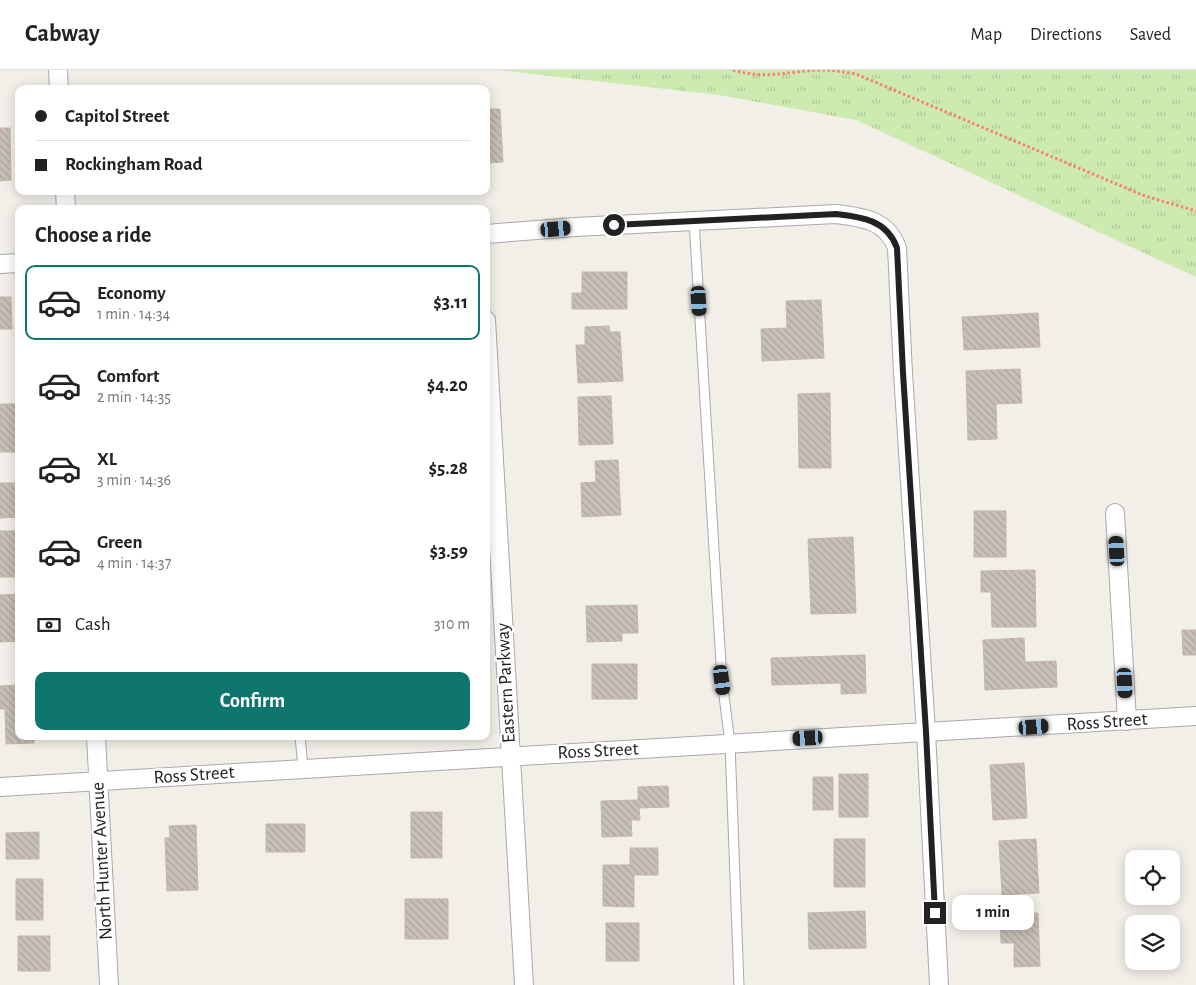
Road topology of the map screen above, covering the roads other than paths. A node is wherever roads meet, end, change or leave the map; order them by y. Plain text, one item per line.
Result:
1 (58, 70) edge
2 (59, 85) edge
3 (694, 221) junction
4 (490, 234) edge
5 (15, 262) edge
6 (0, 264) edge
7 (490, 393) edge
8 (1115, 513) dead end
9 (1196, 716) edge
10 (1127, 721) junction
11 (926, 732) junction
12 (96, 740) edge
13 (300, 740) edge
14 (730, 743) junction
15 (510, 756) junction
16 (303, 768) junction
17 (98, 781) junction
18 (0, 787) edge
19 (109, 985) edge
20 (524, 985) edge
21 (739, 985) edge
22 (939, 985) edge

1 - 2 street
3 - 4 street
3 - 11 street
3 - 14 lane
5 - 6 street
7 - 15 street, Eastern Parkway
8 - 10 street
9 - 10 street, Ross Street
10 - 11 street, Ross Street
11 - 14 street, Ross Street
11 - 22 street
12 - 17 street, North Hunter Avenue
13 - 16 lane
14 - 15 street, Ross Street
14 - 21 lane
15 - 16 street, Ross Street
15 - 20 street, Eastern Parkway
16 - 17 street, Ross Street
17 - 18 street, Ross Street
17 - 19 street, North Hunter Avenue

